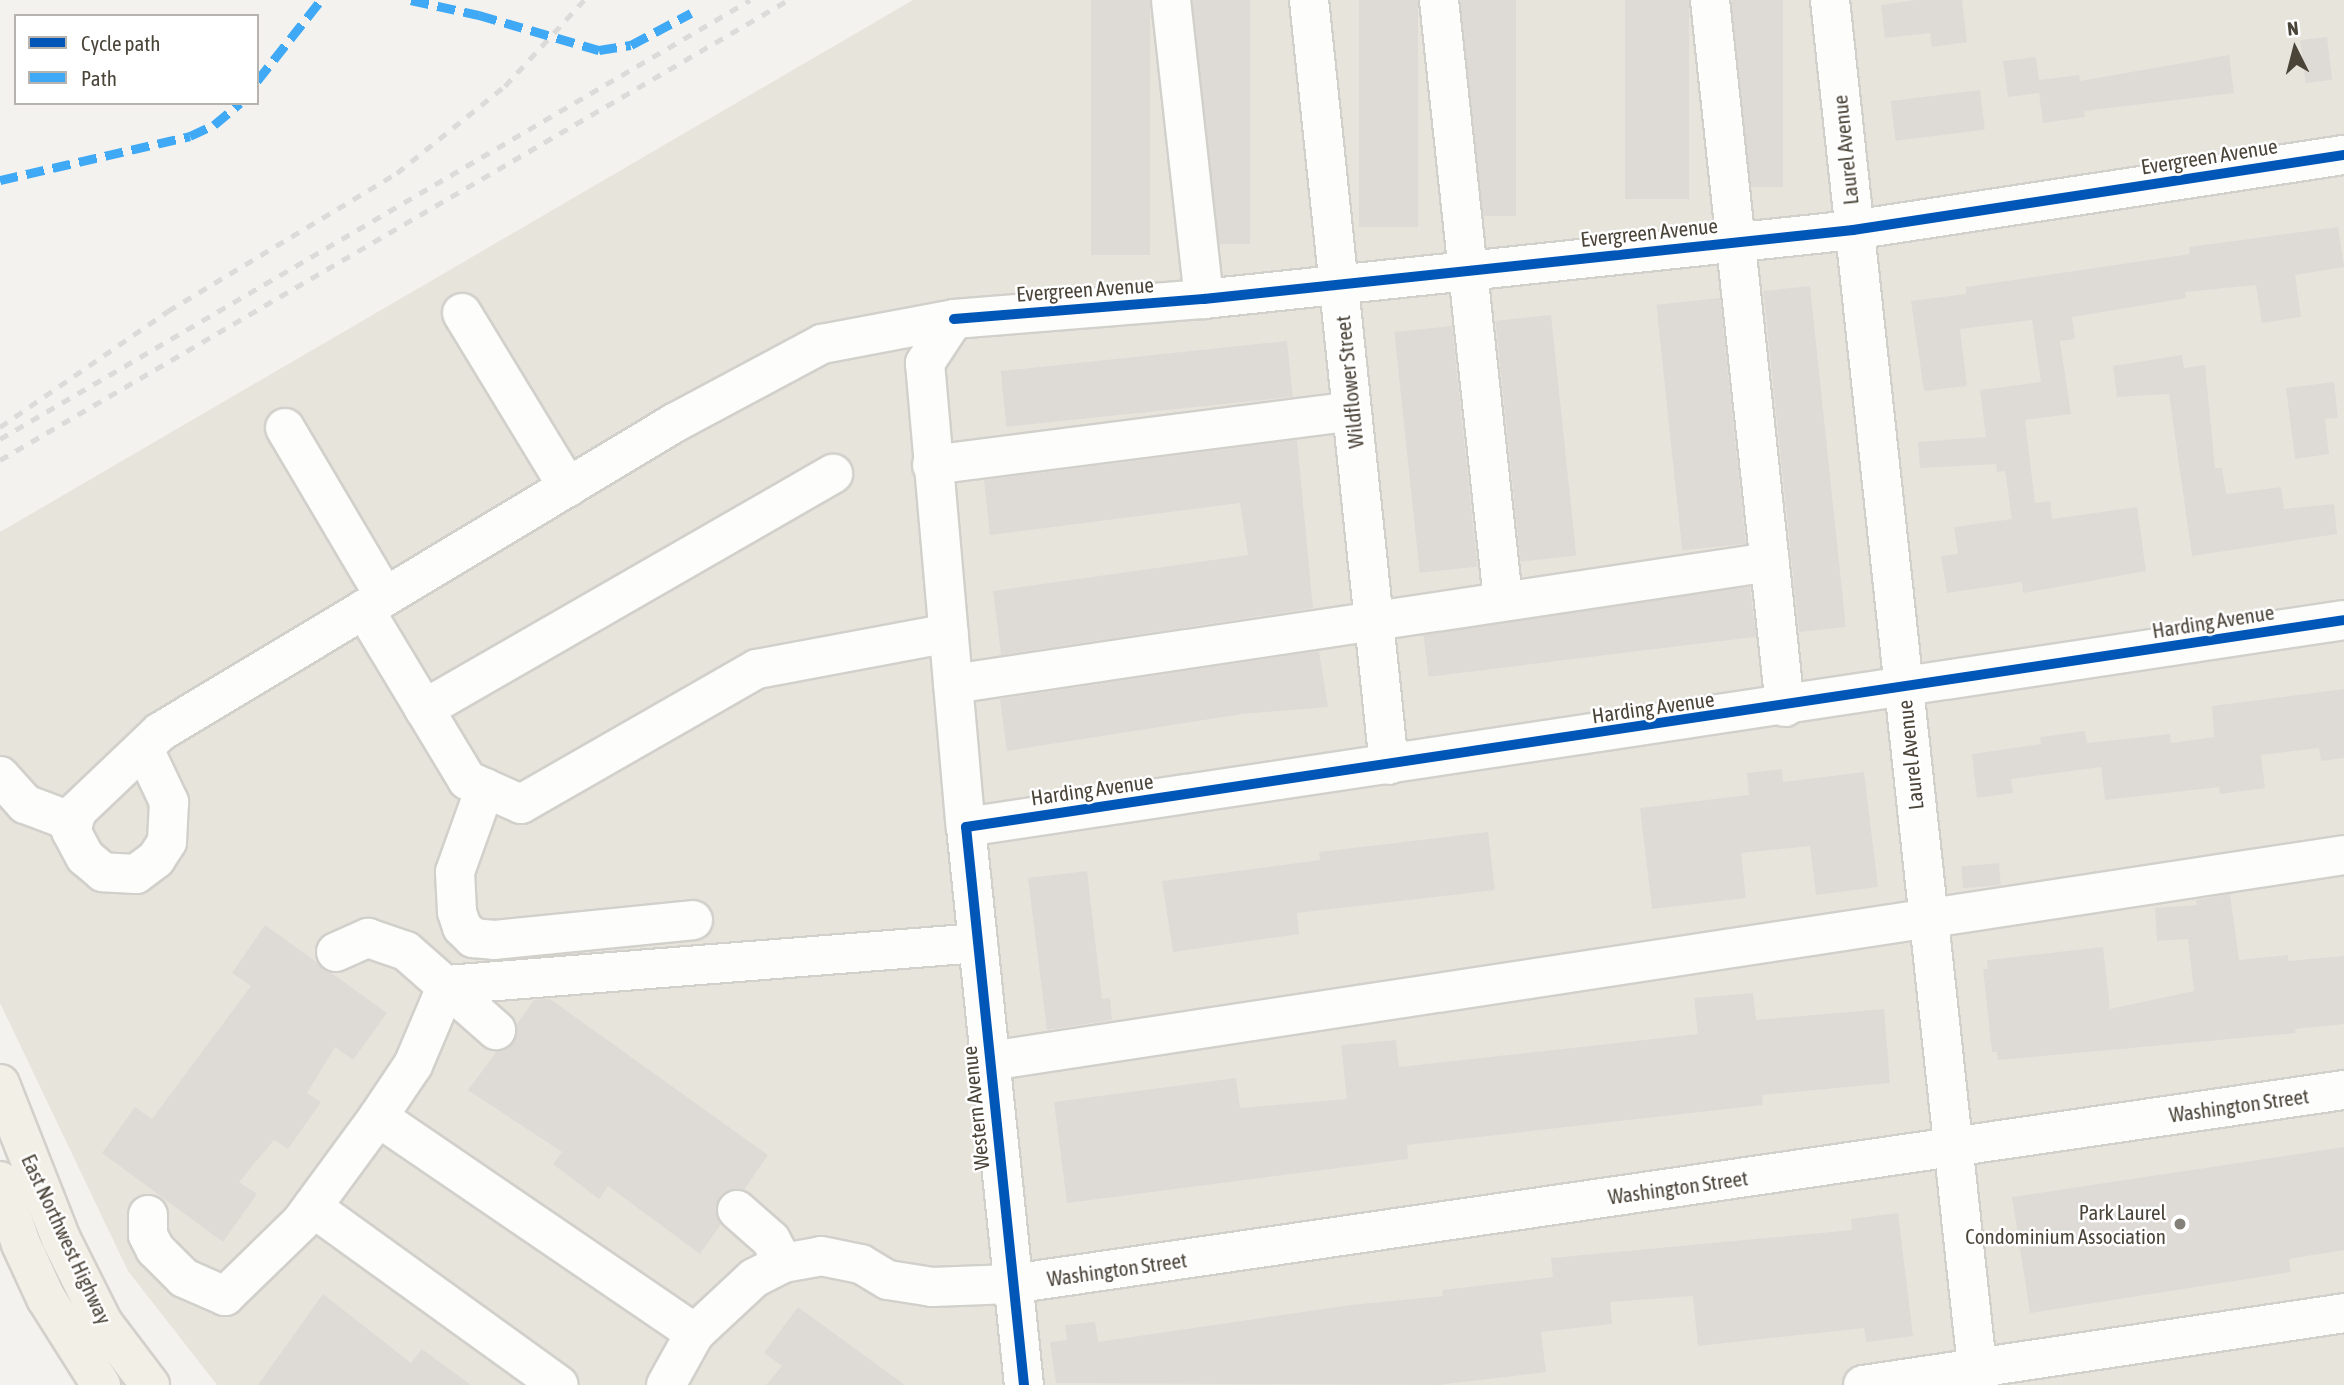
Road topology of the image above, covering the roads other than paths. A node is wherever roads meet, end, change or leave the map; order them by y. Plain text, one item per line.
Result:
1 (1171, 0) edge
2 (1308, 0) edge
3 (1439, 0) edge
4 (1710, 0) edge
5 (1830, 0) edge
6 (2344, 155) edge
7 (1853, 230) junction
8 (1736, 242) junction
9 (1468, 271) junction
10 (1338, 285) junction
11 (1204, 299) junction
12 (462, 313) dead end
13 (954, 319) junction
14 (1352, 411) junction
15 (285, 428) dead end
16 (932, 465) junction
17 (833, 474) dead end
18 (568, 486) junction
19 (1770, 562) junction
20 (1503, 600) junction
21 (374, 603) junction
22 (1373, 619) junction
23 (2344, 620) edge
24 (948, 633) junction
25 (953, 684) junction
26 (1903, 688) junction
27 (1785, 707) junction
28 (424, 709) junction
29 (144, 749) junction
30 (1389, 765) junction
31 (0, 776) edge
32 (485, 788) junction
33 (74, 822) junction
34 (966, 827) junction
35 (2344, 855) edge
36 (1926, 916) junction
37 (693, 920) dead end
38 (978, 943) junction
39 (337, 953) dead end
40 (447, 985) junction
41 (496, 1030) dead end
42 (990, 1061) junction
43 (0, 1084) edge
44 (2344, 1090) edge
45 (378, 1116) junction
46 (1950, 1147) junction
47 (0, 1181) edge
48 (312, 1207) junction
49 (737, 1210) dead end
50 (148, 1215) dead end
51 (783, 1262) junction
52 (1012, 1284) junction
53 (2344, 1313) edge
54 (695, 1333) junction
55 (1978, 1376) edge
56 (101, 1385) edge
57 (150, 1385) edge
58 (559, 1385) edge
59 (666, 1385) edge
60 (1024, 1385) edge
61 (1863, 1385) edge

1 - 11 street
2 - 10 street, Wildflower Street
3 - 9 street
4 - 8 street
5 - 7 street, Laurel Avenue
6 - 7 street, Evergreen Avenue
7 - 8 street, Evergreen Avenue
7 - 26 street, Laurel Avenue
8 - 9 street, Evergreen Avenue
8 - 19 street
9 - 10 street, Evergreen Avenue
9 - 20 street
10 - 11 street, Evergreen Avenue
10 - 14 street, Wildflower Street
11 - 13 street, Evergreen Avenue
12 - 18 street
13 - 16 street, Western Avenue
13 - 18 street, Evergreen Avenue
14 - 16 street
14 - 22 street, Wildflower Street
15 - 21 street
16 - 24 street, Western Avenue
17 - 28 street
18 - 21 street, Evergreen Avenue
19 - 20 street
19 - 27 street
20 - 22 street
21 - 28 street
21 - 29 street, Evergreen Avenue
22 - 25 street
22 - 30 street, Wildflower Street
23 - 26 street, Harding Avenue
24 - 25 street, Western Avenue
24 - 32 street
25 - 34 street, Western Avenue
26 - 27 street, Harding Avenue
26 - 36 street, Laurel Avenue
27 - 30 street, Harding Avenue
28 - 32 street
29 - 33 street, Evergreen Avenue
29 - 33 street
30 - 34 street, Harding Avenue
31 - 33 street
32 - 37 street
34 - 38 street, Western Avenue
35 - 36 street
36 - 42 street
36 - 46 street, Laurel Avenue
38 - 40 street
38 - 42 street, Western Avenue
39 - 40 street
40 - 41 street
40 - 45 street
42 - 52 street, Western Avenue
43 - 57 main road, East Northwest Highway
44 - 46 street, Washington Street
45 - 48 street
45 - 54 street
46 - 52 street, Washington Street
46 - 55 street, Laurel Avenue
47 - 56 main road, East Northwest Highway
48 - 50 street
48 - 58 street
49 - 51 street
51 - 52 street, Washington Street
51 - 54 street
52 - 60 street, Western Avenue
53 - 55 street
54 - 59 street
55 - 61 street

